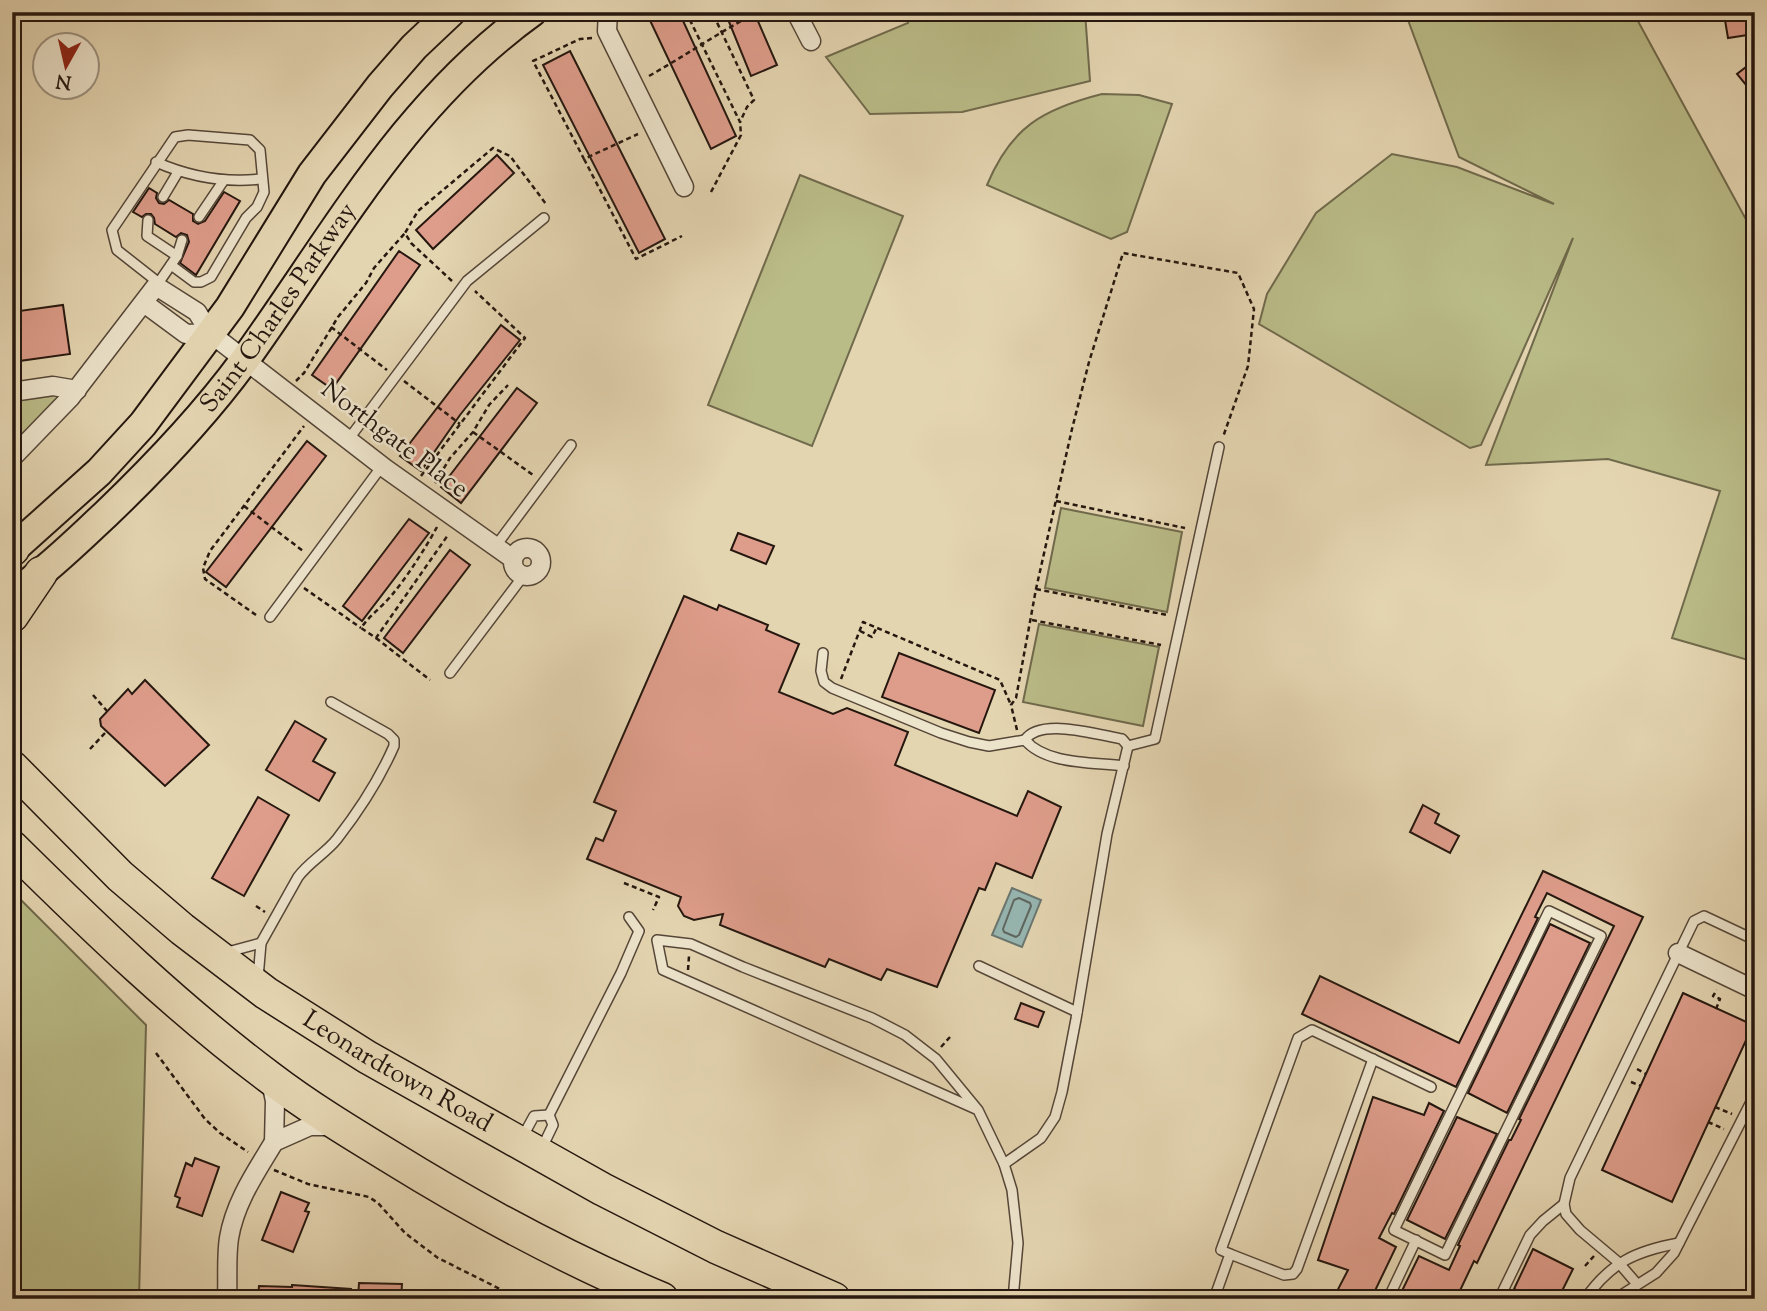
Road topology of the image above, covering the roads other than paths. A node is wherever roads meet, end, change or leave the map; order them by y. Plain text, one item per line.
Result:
1 (451, 12) edge
2 (532, 12) edge
3 (608, 12) edge
4 (796, 12) edge
5 (811, 41) dead end
6 (156, 162) junction
7 (178, 172) junction
8 (261, 179) junction
9 (224, 180) junction
10 (684, 187) dead end
11 (163, 197) dead end
12 (199, 217) dead end
13 (544, 218) dead end
14 (148, 220) dead end
15 (182, 240) dead end
16 (177, 256) junction
17 (171, 265) junction
18 (158, 284) junction
19 (144, 303) junction
20 (210, 333) junction
21 (245, 360) junction
22 (77, 390) junction
23 (12, 392) edge
24 (348, 440) junction
25 (571, 445) dead end
26 (1219, 447) road end
27 (12, 458) edge
28 (382, 466) junction
29 (495, 547) junction
30 (12, 550) edge
31 (513, 559) junction
32 (41, 573) junction
33 (524, 575) junction
34 (12, 595) edge
35 (12, 616) edge
36 (270, 617) dead end
37 (823, 653) dead end
38 (450, 673) dead end
39 (331, 702) dead end
40 (1025, 740) junction
41 (12, 745) edge
42 (1128, 746) junction
43 (1124, 766) junction
44 (19, 776) edge
45 (12, 847) edge
46 (629, 918) dead end
47 (1755, 940) edge
48 (261, 943) junction
49 (1678, 953) junction
50 (216, 956) junction
51 (979, 966) dead end
52 (257, 986) junction
53 (1755, 990) edge
54 (1077, 1012) junction
55 (1373, 1059) junction
56 (270, 1077) junction
57 (1431, 1087) dead end
58 (1755, 1094) edge
59 (978, 1110) junction
60 (549, 1115) junction
61 (341, 1126) junction
62 (274, 1142) junction
63 (530, 1147) junction
64 (1004, 1164) junction
65 (1564, 1205) junction
66 (1416, 1240) junction
67 (1679, 1243) junction
68 (1230, 1254) junction
69 (1618, 1262) junction
70 (1637, 1284) junction
71 (833, 1296) edge
72 (228, 1299) edge
73 (662, 1299) edge
74 (1013, 1299) edge
75 (1214, 1299) edge
76 (1388, 1299) edge
77 (1499, 1299) edge
78 (1585, 1299) edge
79 (1615, 1299) edge

1 - 20 main road, Saint Charles Parkway
2 - 21 main road, Saint Charles Parkway
3 - 10 street
4 - 5 street
6 - 7 lane
6 - 8 lane
6 - 18 lane
7 - 9 lane
7 - 11 lane
8 - 9 lane
8 - 17 lane
9 - 12 lane
13 - 24 lane
14 - 16 lane
15 - 16 lane
16 - 17 lane
17 - 18 lane
18 - 19 street
18 - 20 street, Northgate Place
19 - 20 street
19 - 22 street
20 - 21 street, Northgate Place
20 - 30 main road, Saint Charles Parkway
21 - 24 street, Northgate Place
21 - 32 main road, Saint Charles Parkway
22 - 23 street
22 - 27 street
24 - 28 street, Northgate Place
25 - 29 lane
26 - 42 lane
28 - 29 street, Northgate Place
28 - 36 lane
29 - 31 street, Northgate Place
31 - 33 street
31 - 33 street
32 - 34 main road, Saint Charles Parkway
32 - 35 highway
33 - 38 lane
37 - 40 lane
39 - 48 lane
40 - 42 lane
40 - 43 lane
41 - 44 highway
42 - 43 lane
43 - 54 lane
44 - 50 highway, Leonardtown Road
45 - 56 highway
46 - 60 lane
47 - 49 lane
48 - 50 lane
48 - 52 lane
49 - 53 street
49 - 65 lane
50 - 52 highway, Leonardtown Road
51 - 54 lane
52 - 63 highway, Leonardtown Road
54 - 64 lane
55 - 57 lane
55 - 68 lane
55 - 68 lane
56 - 61 highway
56 - 62 street
58 - 67 lane
59 - 59 lane
59 - 64 lane
60 - 63 lane
60 - 63 lane
61 - 62 street
61 - 73 highway
62 - 72 street
63 - 71 highway, Leonardtown Road
64 - 74 lane
65 - 69 lane
65 - 77 lane
66 - 66 lane
66 - 76 lane
67 - 69 lane
67 - 70 lane
68 - 75 lane
69 - 70 lane
69 - 78 lane
70 - 79 lane

